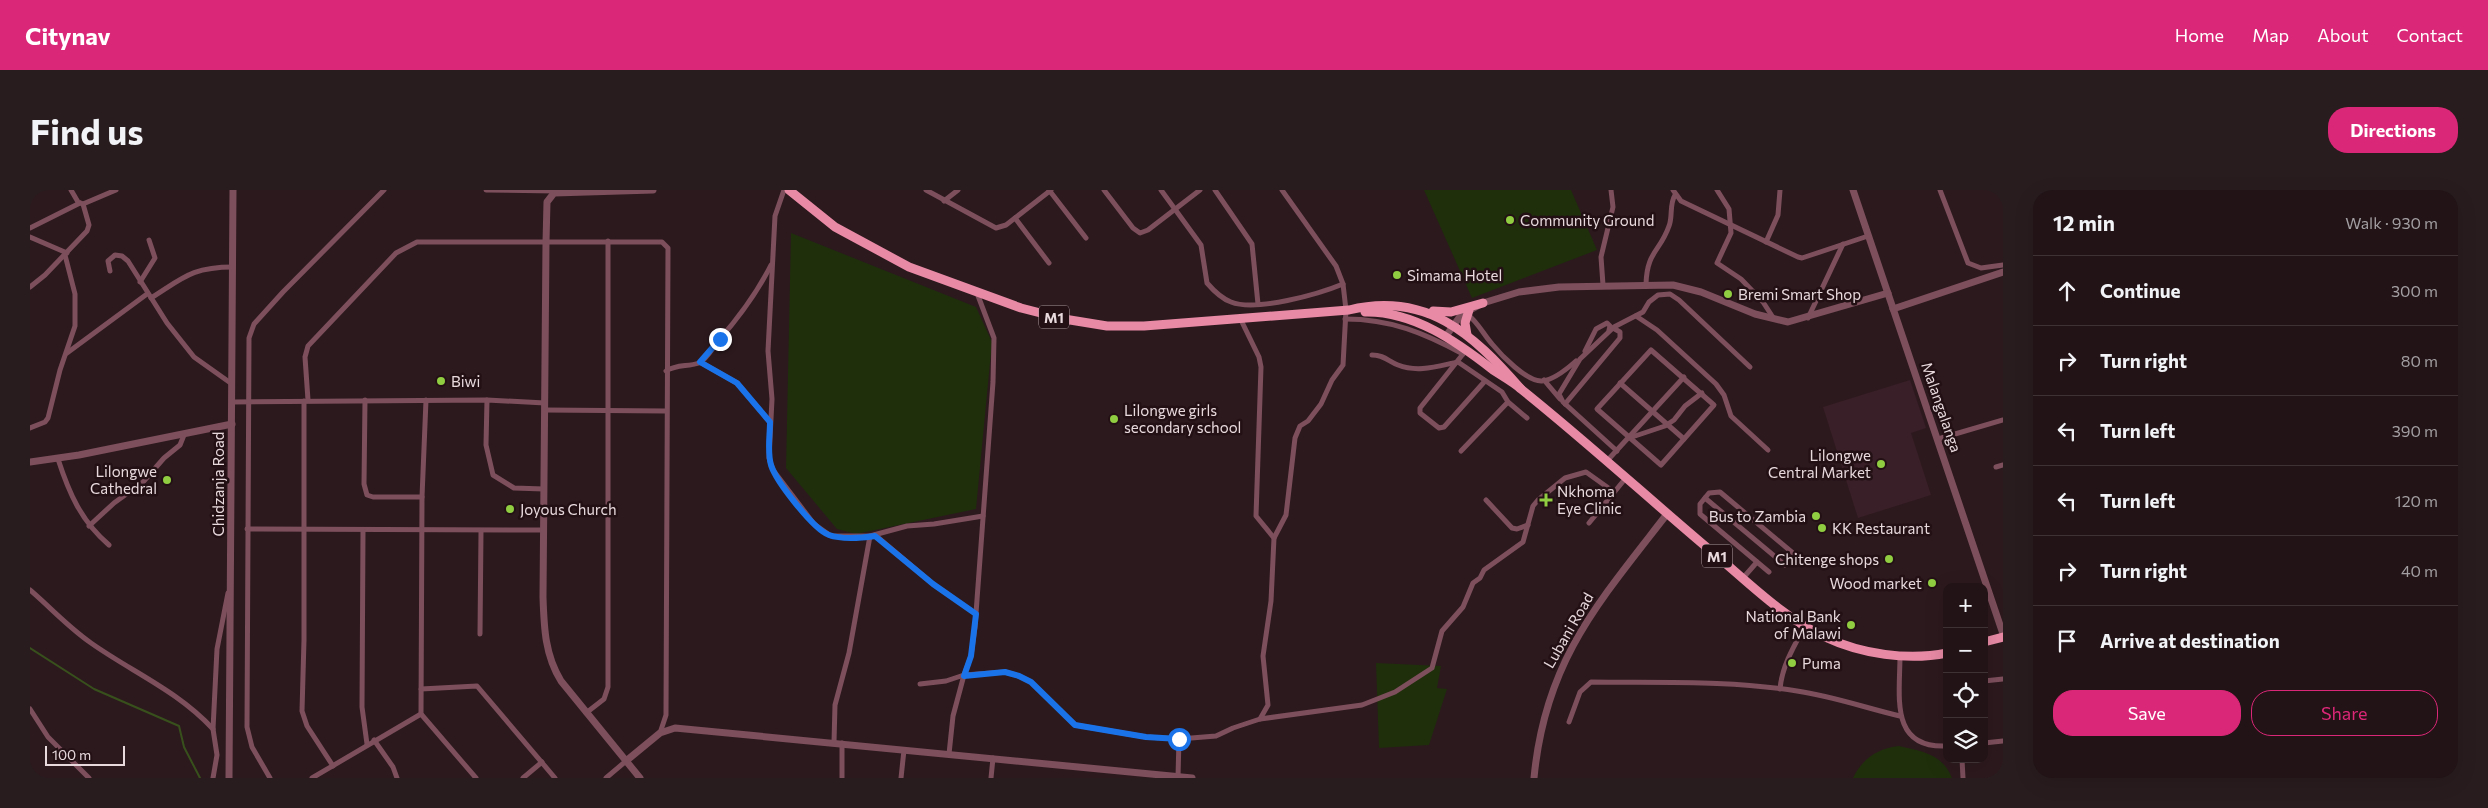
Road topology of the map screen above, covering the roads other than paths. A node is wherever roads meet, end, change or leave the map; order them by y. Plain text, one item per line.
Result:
1 (70, 190) edge
2 (116, 190) edge
3 (234, 190) edge
4 (384, 190) edge
5 (486, 190) edge
6 (653, 190) edge
7 (926, 190) edge
8 (958, 190) edge
9 (1050, 190) edge
10 (1104, 190) edge
11 (1161, 190) edge
12 (1200, 190) edge
13 (1214, 190) edge
14 (1282, 190) edge
15 (1611, 190) edge
16 (1717, 190) edge
17 (1780, 190) edge
18 (1853, 190) edge
19 (1940, 190) edge
20 (789, 191) edge
21 (559, 192) junction
22 (1674, 193) edge
23 (944, 201) junction
24 (82, 204) junction
25 (1176, 209) junction
26 (1015, 218) junction
27 (1730, 224) junction
28 (30, 228) edge
29 (1868, 236) junction
30 (30, 237) edge
31 (1086, 238) dead end
32 (149, 240) dead end
33 (608, 241) junction
34 (546, 242) junction
35 (1766, 242) junction
36 (1843, 244) junction
37 (66, 254) junction
38 (773, 262) junction
39 (1049, 263) dead end
40 (2003, 265) edge
41 (233, 267) junction
42 (110, 270) dead end
43 (2003, 272) edge
44 (140, 282) junction
45 (1343, 284) junction
46 (1646, 284) junction
47 (1603, 285) junction
48 (30, 286) edge
49 (977, 292) junction
50 (1888, 293) junction
51 (149, 296) junction
52 (1483, 303) junction
53 (1258, 304) junction
54 (1404, 306) junction
55 (1893, 309) junction
56 (1468, 312) junction
57 (1347, 313) junction
58 (1636, 316) junction
59 (1240, 318) junction
60 (1808, 318) junction
61 (1775, 319) junction
62 (1453, 324) junction
63 (1611, 329) junction
64 (1467, 335) junction
65 (1446, 336) junction
66 (1465, 352) junction
67 (66, 354) junction
68 (1372, 354) dead end
69 (1584, 354) junction
70 (700, 362) junction
71 (1458, 362) junction
72 (1750, 368) dead end
73 (666, 371) junction
74 (1684, 377) junction
75 (1544, 380) junction
76 (1485, 381) junction
77 (1620, 383) junction
78 (232, 384) junction
79 (1520, 388) junction
80 (1702, 394) junction
81 (306, 400) junction
82 (365, 400) junction
83 (426, 400) junction
84 (487, 400) junction
85 (232, 402) junction
86 (247, 402) junction
87 (1508, 402) junction
88 (1564, 403) junction
89 (545, 406) junction
90 (607, 410) junction
91 (666, 411) junction
92 (1653, 412) junction
93 (1527, 418) dead end
94 (2003, 420) edge
95 (770, 422) junction
96 (232, 424) junction
97 (1668, 425) junction
98 (30, 428) edge
99 (184, 436) junction
100 (1629, 438) junction
101 (1684, 439) junction
102 (1938, 439) junction
103 (1768, 450) dead end
104 (1617, 451) junction
105 (1461, 452) dead end
106 (58, 459) junction
107 (30, 462) edge
108 (1606, 463) junction
109 (2003, 465) edge
110 (1996, 467) dead end
111 (1625, 479) junction
112 (544, 489) junction
113 (1614, 492) junction
114 (422, 497) junction
115 (1705, 498) junction
116 (1486, 500) dead end
117 (1667, 514) junction
118 (982, 516) junction
119 (1588, 523) dead end
120 (1528, 525) junction
121 (89, 526) junction
122 (247, 529) junction
123 (304, 530) junction
124 (544, 530) junction
125 (363, 531) junction
126 (422, 531) junction
127 (481, 531) junction
128 (873, 536) junction
129 (1274, 538) junction
130 (110, 544) dead end
131 (1794, 554) dead end
132 (1757, 562) junction
133 (1785, 565) dead end
134 (1769, 572) dead end
135 (232, 578) junction
136 (1743, 578) junction
137 (30, 590) edge
138 (976, 614) junction
139 (1805, 626) junction
140 (480, 634) dead end
141 (2003, 636) edge
142 (1988, 641) edge
143 (1943, 654) edge
144 (1900, 656) junction
145 (964, 676) junction
146 (2003, 679) edge
147 (1988, 681) edge
148 (920, 684) dead end
149 (421, 689) junction
150 (1780, 689) junction
151 (30, 709) edge
152 (586, 713) junction
153 (421, 714) junction
154 (1900, 716) junction
155 (1260, 719) junction
156 (1570, 722) dead end
157 (213, 729) junction
158 (660, 733) junction
159 (1179, 739) junction
160 (374, 740) junction
161 (2003, 741) edge
162 (834, 742) junction
163 (842, 743) junction
164 (1988, 743) edge
165 (367, 744) junction
166 (1943, 746) edge
167 (904, 750) junction
168 (949, 754) junction
169 (993, 758) junction
170 (626, 761) junction
171 (542, 762) junction
172 (1962, 763) edge
173 (333, 766) junction
174 (1178, 777) edge
175 (89, 778) edge
176 (213, 778) edge
177 (229, 778) edge
178 (270, 778) edge
179 (312, 778) edge
180 (397, 778) edge
181 (476, 778) edge
182 (523, 778) edge
183 (555, 778) edge
184 (606, 778) edge
185 (640, 778) edge
186 (842, 778) edge
187 (901, 778) edge
188 (991, 778) edge
189 (1192, 778) edge
190 (1534, 778) edge
191 (1963, 778) edge

1 - 24 street
2 - 24 street
3 - 41 street, Chidzanja Road
4 - 86 street
5 - 21 street
6 - 21 street
7 - 23 street
8 - 23 street
9 - 26 street
9 - 31 street
10 - 25 street
11 - 25 street
12 - 25 street
13 - 53 street
14 - 45 street
15 - 47 street
16 - 27 street
17 - 35 street
18 - 29 street, Malangalanga
19 - 40 street
20 - 38 street
20 - 49 highway, M1
21 - 34 street
22 - 27 street
22 - 46 street
23 - 26 street
24 - 28 street
24 - 37 street
25 - 53 street
26 - 39 street
27 - 35 street
27 - 61 street
29 - 36 street
29 - 50 street, Malangalanga
30 - 37 street
32 - 44 street
33 - 34 street
33 - 73 street
33 - 90 street
34 - 81 street
34 - 89 street
35 - 36 street
36 - 60 street
37 - 48 street
37 - 67 street
38 - 70 street
38 - 95 street
41 - 51 street
41 - 78 street, Chidzanja Road
42 - 44 street
43 - 55 street
44 - 51 street
45 - 53 street
45 - 57 street
46 - 47 street
46 - 61 street
47 - 52 street
49 - 59 highway, M1
49 - 118 street
50 - 55 street, Malangalanga
50 - 60 street
51 - 67 street
51 - 78 street
52 - 54 highway, M1
52 - 56 street
54 - 57 highway, M1
54 - 62 highway, M1
55 - 102 street, Malangalanga
56 - 62 street
56 - 64 highway
56 - 75 street
57 - 59 highway, M1
57 - 65 highway, M1
57 - 66 street
57 - 129 street
58 - 63 street
58 - 72 street
58 - 103 street
59 - 129 street
60 - 61 street
62 - 64 highway, M1
62 - 65 street
63 - 69 street
63 - 69 street
63 - 88 street
64 - 79 highway, M1
65 - 66 highway, M1
66 - 71 street
66 - 79 highway, M1
67 - 98 street
68 - 71 street
69 - 75 street
69 - 88 street
70 - 73 street
70 - 95 street
71 - 76 street
71 - 76 street
73 - 91 street
74 - 77 street
74 - 80 street
74 - 92 street
75 - 88 street
76 - 87 street
77 - 92 street
77 - 100 street
78 - 85 street, Chidzanja Road
79 - 108 highway, M1
80 - 97 street
80 - 101 street
81 - 82 street
81 - 86 street
81 - 123 street
82 - 83 street
82 - 114 street
83 - 84 street
83 - 114 street
84 - 89 street
84 - 112 street
85 - 86 street
85 - 96 street, Chidzanja Road
86 - 122 street
87 - 93 street
87 - 105 street
88 - 104 street
89 - 90 street
89 - 112 street
90 - 91 street
90 - 152 street
91 - 158 street
92 - 97 street
92 - 100 street
94 - 102 street
95 - 128 street
96 - 99 street
96 - 135 street, Chidzanja Road
97 - 100 street
97 - 101 street
99 - 106 street
99 - 121 street
100 - 101 street
100 - 104 street
102 - 141 street, Malangalanga
104 - 108 street
106 - 107 street
106 - 121 street
108 - 111 highway, M1
109 - 110 street
111 - 113 street
111 - 117 highway, M1
112 - 124 street
113 - 119 street
113 - 120 street
114 - 126 street
115 - 131 street
115 - 132 street
115 - 133 street
116 - 120 street
117 - 136 highway, M1
117 - 190 street, Lubani Road
118 - 128 street
118 - 138 street
120 - 155 street
121 - 130 street
122 - 123 street
122 - 178 street
123 - 125 street
123 - 173 street
124 - 127 street
124 - 152 street
125 - 126 street
125 - 165 street
126 - 127 street
126 - 149 street
127 - 140 street
128 - 138 street
128 - 162 street
129 - 155 street
132 - 134 street
132 - 136 street
135 - 157 street
135 - 177 street, Chidzanja Road
136 - 139 highway, M1
137 - 157 street
138 - 145 street
139 - 144 highway, M1
139 - 150 street
141 - 142 highway
143 - 144 highway, M1
144 - 154 street
145 - 148 street
145 - 159 street
145 - 168 street
146 - 147 street
149 - 153 street
149 - 171 street
150 - 154 street
150 - 156 street
151 - 175 street
152 - 170 street
153 - 160 street
153 - 181 street
154 - 166 street
155 - 159 street
157 - 176 street
158 - 162 street
158 - 170 street
159 - 174 street
160 - 165 street
160 - 180 street
161 - 164 street
162 - 163 street
163 - 167 street
163 - 186 street
165 - 173 street
167 - 168 street
167 - 187 street
168 - 169 street
169 - 174 street
169 - 188 street
170 - 184 street
170 - 185 street
171 - 182 street
171 - 183 street
172 - 191 street
173 - 179 street
174 - 189 street

